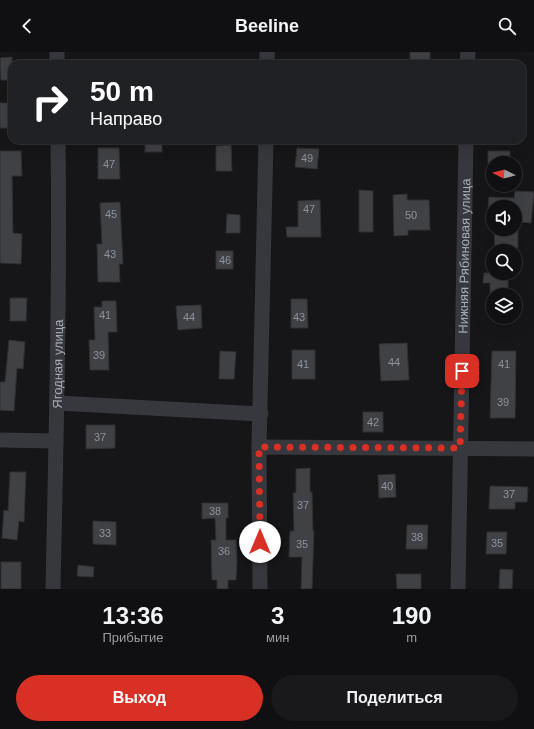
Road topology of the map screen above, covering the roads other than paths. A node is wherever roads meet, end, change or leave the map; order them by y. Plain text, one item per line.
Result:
1 (58, 144) edge
2 (266, 144) edge
3 (466, 144) edge
4 (58, 403) junction
5 (261, 414) junction
6 (0, 440) edge
7 (56, 441) junction
8 (259, 447) junction
9 (460, 448) junction
10 (534, 449) edge
11 (53, 589) edge
12 (260, 589) edge
13 (458, 589) edge

1 - 4 street, Ягодная улица
2 - 5 street
3 - 9 street, Нижняя Рябиновая улица
4 - 5 street
4 - 7 street, Ягодная улица
5 - 8 street
6 - 7 street
7 - 11 street, Ягодная улица
8 - 9 street
8 - 12 street
9 - 10 street
9 - 13 street, Нижняя Рябиновая улица

